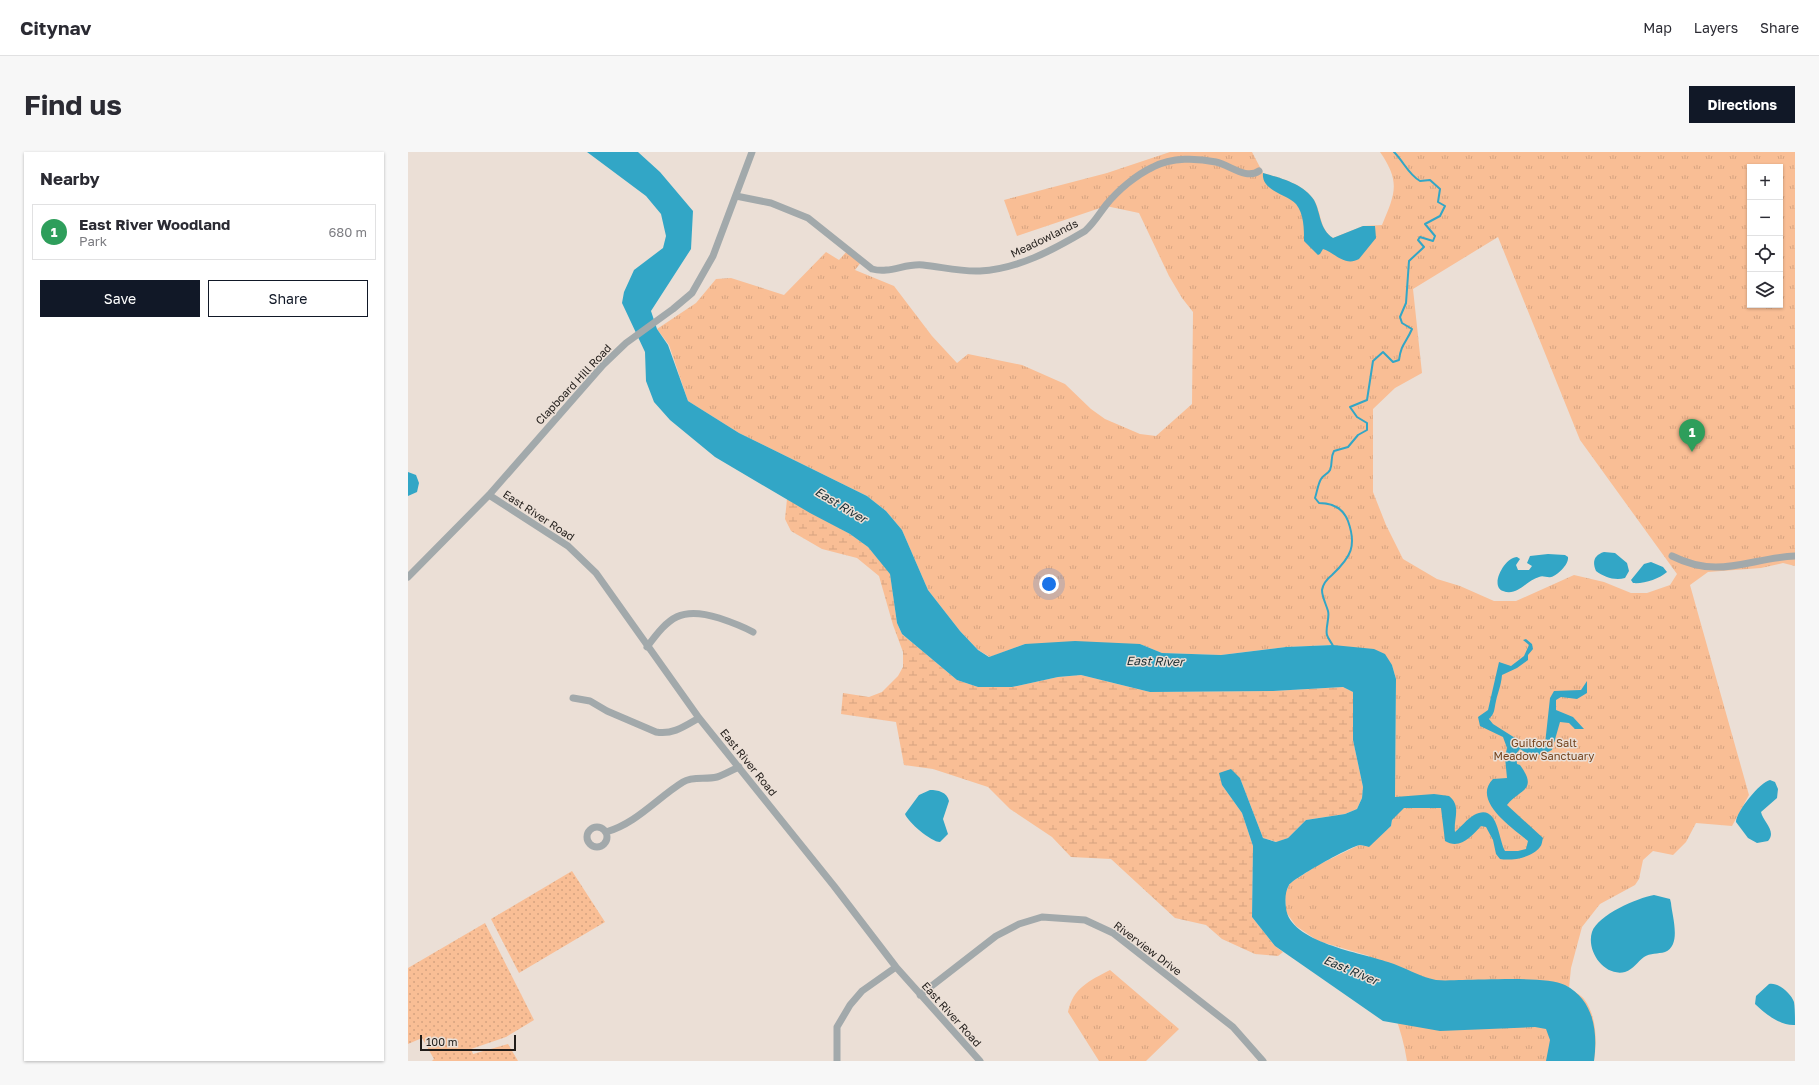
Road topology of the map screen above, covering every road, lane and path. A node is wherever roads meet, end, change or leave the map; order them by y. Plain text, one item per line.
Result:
1 (752, 152) edge
2 (1260, 171) dead end
3 (736, 196) junction
4 (489, 495) junction
5 (1672, 556) dead end
6 (1795, 556) edge
7 (408, 577) edge
8 (753, 632) dead end
9 (647, 647) junction
10 (573, 698) dead end
11 (700, 718) junction
12 (739, 767) junction
13 (606, 832) dead end
14 (896, 967) junction
15 (920, 995) junction
16 (837, 1061) edge
17 (980, 1061) edge
18 (1262, 1061) edge

1 - 3 street, Clapboard Hill Road
2 - 3 street, Meadowlands
3 - 4 street, Clapboard Hill Road
4 - 7 street, Clapboard Hill Road
4 - 9 street, East River Road
5 - 6 street
8 - 9 street
9 - 11 street, East River Road
10 - 11 street
11 - 12 street, East River Road
12 - 13 street
12 - 14 street, East River Road
14 - 15 street, East River Road
14 - 16 street
15 - 17 street, East River Road
15 - 18 street, Riverview Drive

